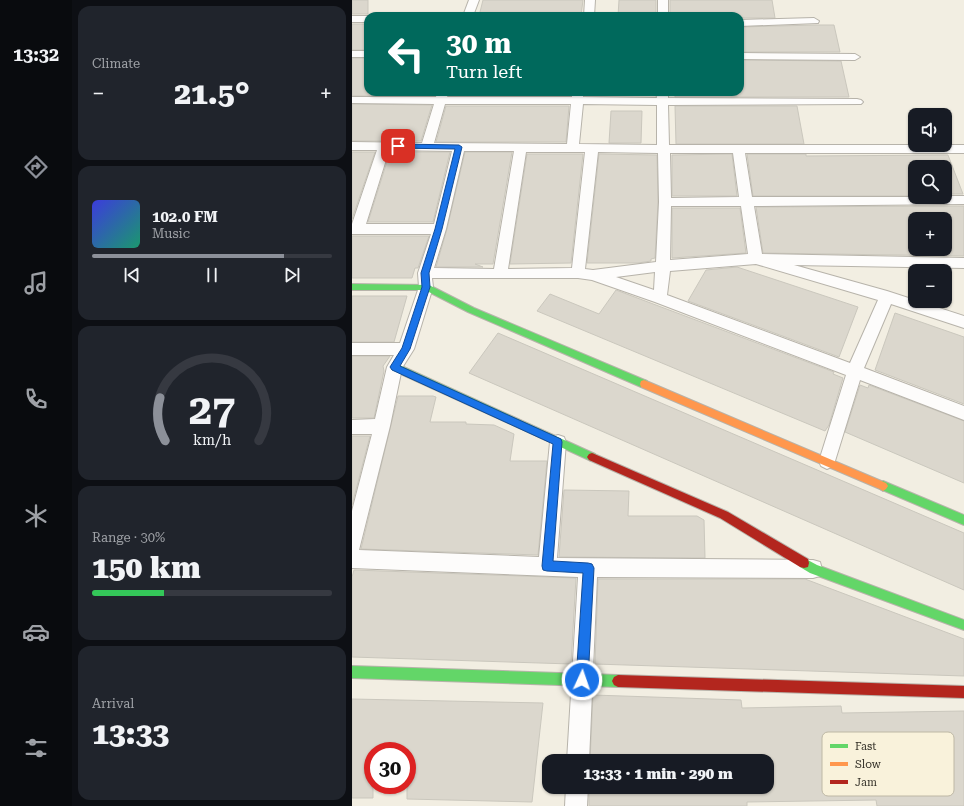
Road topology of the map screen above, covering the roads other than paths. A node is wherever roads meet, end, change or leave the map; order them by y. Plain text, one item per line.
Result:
1 (474, 0) edge
2 (590, 0) edge
3 (663, 0) edge
4 (470, 12) edge
5 (589, 12) edge
6 (664, 12) edge
7 (352, 19) edge
8 (364, 19) edge
9 (814, 21) dead end
10 (744, 23) edge
11 (352, 54) edge
12 (364, 54) edge
13 (744, 56) edge
14 (854, 57) dead end
15 (442, 96) edge
16 (662, 96) edge
17 (577, 97) edge
18 (352, 100) edge
19 (857, 102) dead end
20 (352, 146) edge
21 (384, 146) junction
22 (427, 146) junction
23 (459, 147) junction
24 (521, 147) junction
25 (572, 148) junction
26 (592, 148) junction
27 (664, 149) junction
28 (738, 149) junction
29 (963, 152) edge
30 (964, 200) edge
31 (666, 202) junction
32 (746, 202) junction
33 (355, 229) edge
34 (438, 229) junction
35 (756, 259) junction
36 (964, 263) edge
37 (663, 266) junction
38 (578, 273) junction
39 (500, 274) junction
40 (593, 275) junction
41 (426, 280) junction
42 (352, 287) edge
43 (887, 297) junction
44 (660, 298) junction
45 (964, 322) edge
46 (352, 349) edge
47 (406, 349) junction
48 (395, 367) junction
49 (854, 373) junction
50 (964, 413) edge
51 (382, 426) junction
52 (352, 427) edge
53 (558, 442) junction
54 (827, 461) junction
55 (964, 520) edge
56 (352, 546) edge
57 (352, 559) edge
58 (547, 566) junction
59 (588, 568) junction
60 (814, 569) junction
61 (964, 625) edge
62 (352, 672) edge
63 (582, 680) junction
64 (964, 692) edge
65 (578, 754) edge
66 (577, 794) edge
67 (576, 806) edge

1 - 4 street
2 - 5 street
3 - 6 street
7 - 8 street
9 - 10 street
11 - 12 street
13 - 14 street
15 - 17 street
15 - 18 street
15 - 22 street
16 - 17 street
16 - 19 street
16 - 27 street
17 - 25 street
20 - 21 street
21 - 22 street
21 - 33 street
22 - 23 street
23 - 24 street
23 - 34 street
24 - 25 street
24 - 39 street
25 - 26 street
26 - 27 street
26 - 38 street
27 - 28 street
27 - 31 street
28 - 29 street
28 - 32 street
30 - 32 street
31 - 32 street
31 - 37 street
32 - 35 street
33 - 34 street
34 - 41 street
35 - 36 street
35 - 37 street
35 - 43 street
37 - 40 street
37 - 44 street
38 - 39 street
38 - 40 street
39 - 41 street
40 - 44 street
41 - 42 street
41 - 47 street
41 - 54 street
43 - 45 street
43 - 49 street
44 - 49 street
46 - 47 street
47 - 48 street
48 - 51 street
48 - 53 street
49 - 50 street
49 - 54 street
51 - 52 street
51 - 56 street
53 - 58 street
53 - 60 street
54 - 55 street
57 - 58 street
58 - 59 street
59 - 60 street
59 - 63 street
60 - 61 street
62 - 63 street
63 - 64 street
63 - 65 street
66 - 67 street

